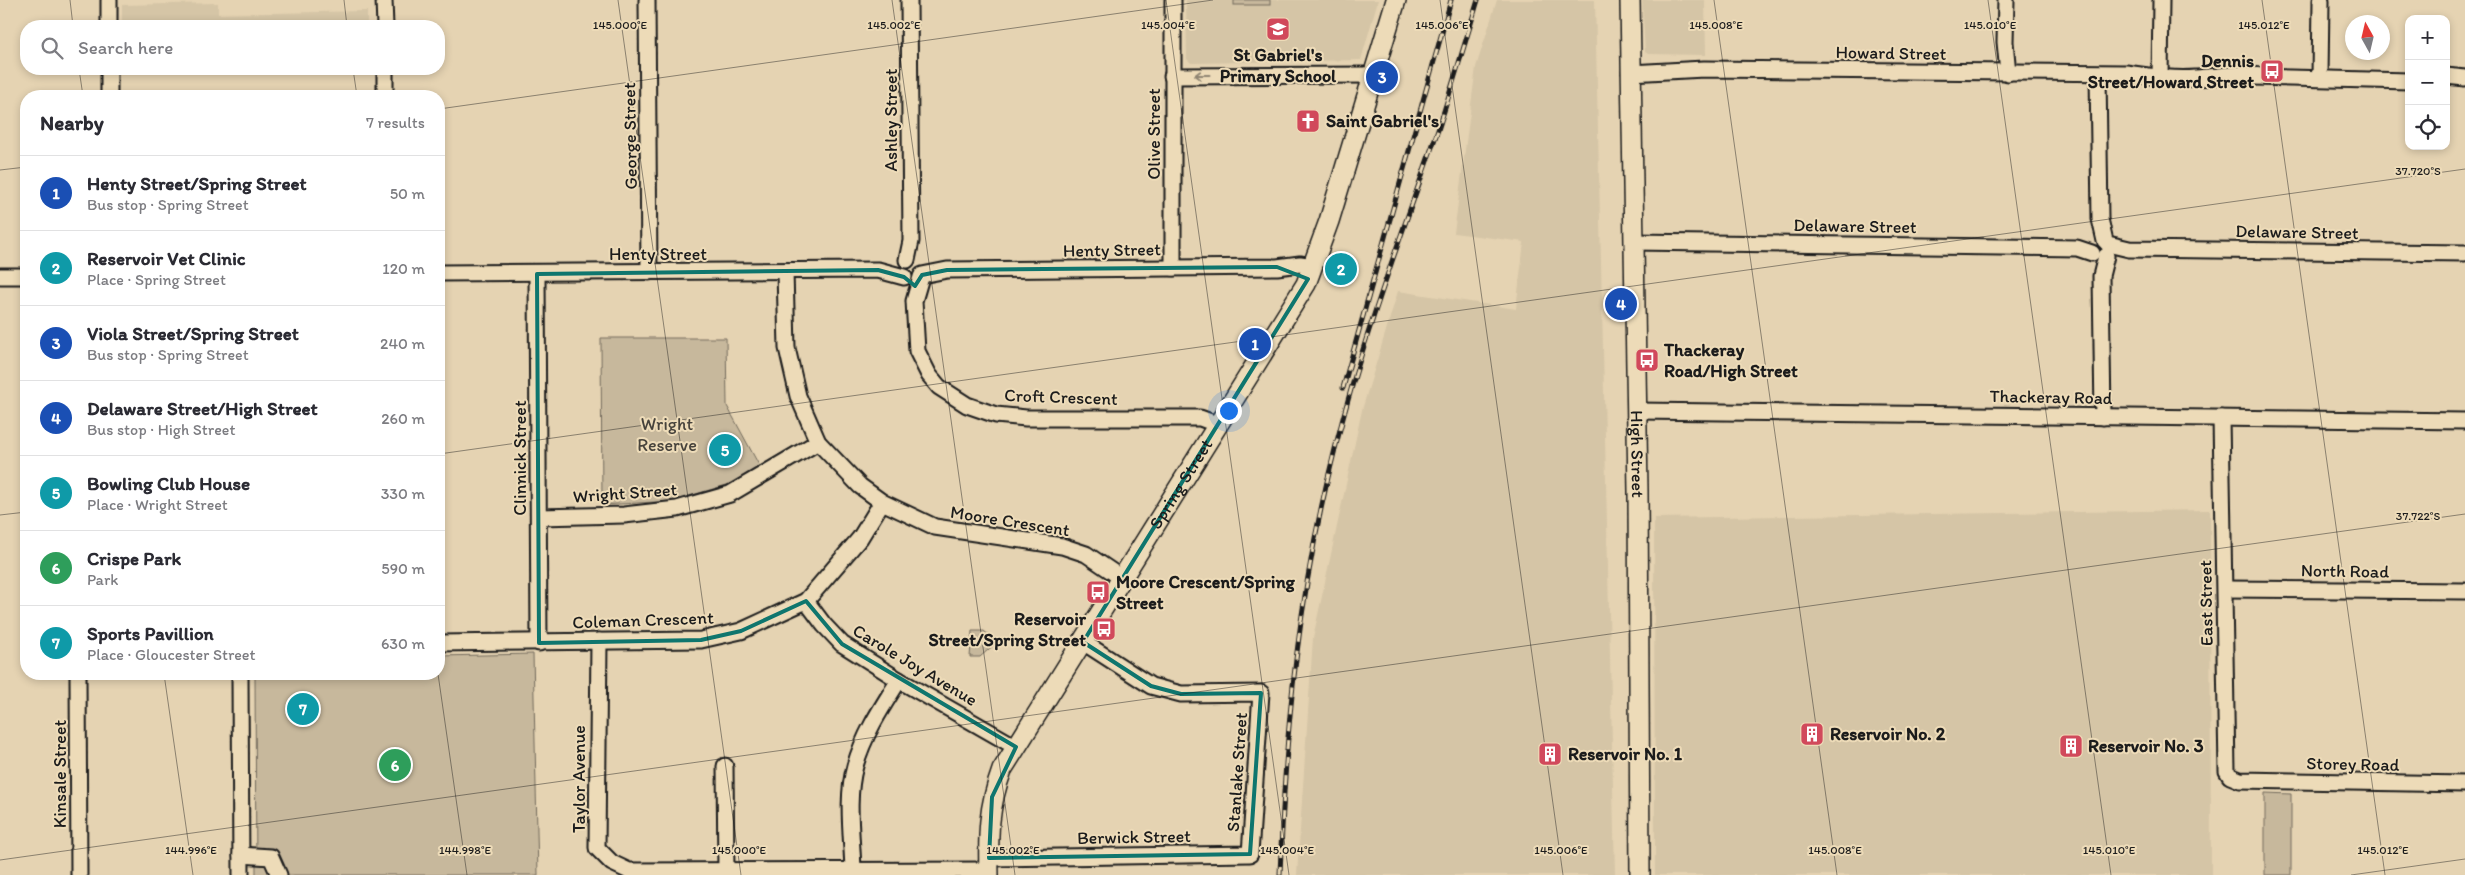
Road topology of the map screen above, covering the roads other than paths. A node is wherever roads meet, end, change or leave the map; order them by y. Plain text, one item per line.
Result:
1 (109, 0) edge
2 (384, 0) edge
3 (647, 0) edge
4 (909, 0) edge
5 (1173, 0) edge
6 (1396, 0) edge
7 (1622, 0) edge
8 (1630, 0) edge
9 (2006, 0) edge
10 (2161, 0) edge
11 (2321, 0) edge
12 (109, 20) edge
13 (385, 20) edge
14 (1629, 34) junction
15 (1630, 69) junction
16 (2005, 73) junction
17 (2104, 74) junction
18 (109, 75) edge
19 (385, 75) edge
20 (1374, 75) junction
21 (1172, 76) junction
22 (2450, 76) edge
23 (2160, 78) junction
24 (2320, 78) junction
25 (2465, 78) edge
26 (2450, 80) edge
27 (2405, 81) edge
28 (109, 90) edge
29 (385, 90) edge
30 (1633, 242) junction
31 (2100, 248) junction
32 (2465, 253) edge
33 (1173, 268) junction
34 (913, 269) junction
35 (649, 272) junction
36 (785, 272) junction
37 (445, 273) edge
38 (1311, 273) junction
39 (538, 274) junction
40 (0, 276) edge
41 (20, 276) edge
42 (1637, 412) junction
43 (2104, 417) junction
44 (2221, 418) junction
45 (2465, 421) edge
46 (1219, 425) junction
47 (818, 442) junction
48 (882, 502) junction
49 (539, 517) junction
50 (1122, 580) junction
51 (2225, 589) junction
52 (2465, 591) edge
53 (806, 601) junction
54 (599, 641) junction
55 (539, 642) junction
56 (1083, 642) junction
57 (445, 643) edge
58 (78, 680) edge
59 (240, 680) edge
60 (899, 680) junction
61 (1016, 747) junction
62 (725, 766) dead end
63 (2240, 780) joint
64 (2465, 784) edge
65 (1250, 854) joint
66 (241, 855) junction
67 (989, 868) edge
68 (853, 870) junction
69 (736, 872) edge
70 (79, 875) edge
71 (241, 875) edge
72 (279, 875) edge
73 (1640, 875) edge

1 - 12 street
2 - 13 street
3 - 35 street, George Street
4 - 34 street, Ashley Street
5 - 21 street, Olive Street
6 - 20 main road, Spring Street
7 - 14 main road, High Street
8 - 14 main road, High Street
9 - 16 street
10 - 23 street
11 - 24 street
14 - 15 main road, High Street
15 - 16 street, Howard Street
15 - 30 main road, High Street
16 - 17 street, Howard Street
17 - 23 street, Howard Street
17 - 31 street
18 - 28 street
19 - 29 street
20 -> 21 street
20 - 38 main road, Spring Street
21 - 33 street, Olive Street
22 - 25 street
23 - 24 street, Howard Street
24 - 27 street, Howard Street
25 - 26 street
30 - 31 street, Delaware Street
30 - 42 main road, High Street
31 - 32 street, Delaware Street
31 - 43 street
33 - 34 street, Henty Street
33 - 38 street, Henty Street
34 - 36 street, Henty Street
34 - 46 street, Croft Crescent
35 - 36 street, Henty Street
35 - 39 street, Henty Street
36 - 47 street, Moore Crescent
37 - 39 street, Henty Street
38 - 46 main road, Spring Street
39 - 49 street, Clinnick Street
40 - 41 street
42 - 43 street, Thackeray Road
42 - 73 main road, High Street
43 - 44 street, Thackeray Road
44 - 45 street, Thackeray Road
44 - 51 street, East Street
46 - 50 main road, Spring Street
47 - 48 street, Moore Crescent
47 - 49 street, Wright Street
48 - 50 street, Moore Crescent
48 - 53 street, Coleman Crescent
49 - 55 street, Clinnick Street
50 - 56 main road, Spring Street
51 - 52 street, North Road
51 - 63 street, East Street
53 - 54 street, Coleman Crescent
53 - 60 street, Carole Joy Avenue
54 - 55 street, Coleman Crescent
54 - 69 street, Taylor Avenue
55 - 57 street, Coleman Crescent
56 - 61 main road, Spring Street
56 - 65 street, Stanlake Street
58 - 70 street, Kinsale Street
59 - 66 street
60 - 61 street, Carole Joy Avenue
60 - 68 street
61 - 67 main road, Spring Street
62 - 69 street
63 - 64 street, Storey Road
65 - 67 street, Berwick Street
66 - 71 street
66 - 72 street
67 - 68 street, Taylor Avenue
68 - 69 street, Taylor Avenue

